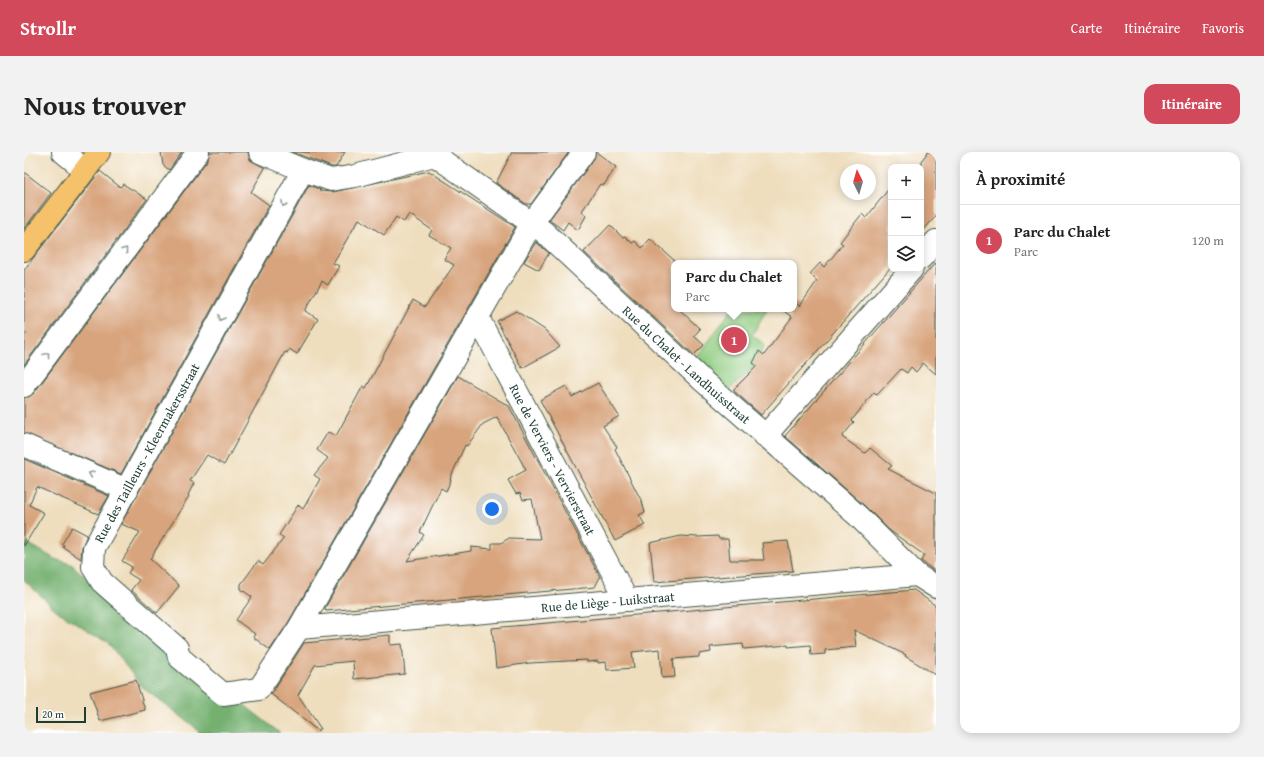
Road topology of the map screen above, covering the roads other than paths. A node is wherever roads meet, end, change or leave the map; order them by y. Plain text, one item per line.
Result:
1 (63, 152) edge
2 (99, 152) edge
3 (198, 152) edge
4 (260, 152) edge
5 (584, 152) edge
6 (432, 153) edge
7 (85, 170) junction
8 (303, 170) junction
9 (532, 223) junction
10 (936, 241) edge
11 (24, 250) edge
12 (924, 255) edge
13 (909, 272) edge
14 (478, 318) junction
15 (24, 386) edge
16 (765, 436) junction
17 (24, 445) edge
18 (127, 490) junction
19 (917, 575) junction
20 (936, 587) edge
21 (627, 600) junction
22 (299, 628) junction

1 - 7 street
2 - 7 main road
15 -> 3 street
4 - 8 street
5 - 9 street
6 - 8 street
6 - 9 street, Rue du Chalet - Landhuisstraat
7 - 11 main road
8 -> 18 street, Rue des Tailleurs - Kleermakersstraat
9 - 14 street
9 - 16 street, Rue du Chalet - Landhuisstraat
10 - 12 street
13 - 16 street
14 - 21 street, Rue de Verviers - Vervierstraat
14 - 22 street
16 - 19 street, Rue du Chalet - Landhuisstraat
18 -> 17 street
18 - 22 street, Rue des Tailleurs - Kleermakersstraat
19 - 20 street, Rue du Chalet - Landhuisstraat
19 - 21 street, Rue de Liège - Luikstraat
21 - 22 street, Rue de Liège - Luikstraat

